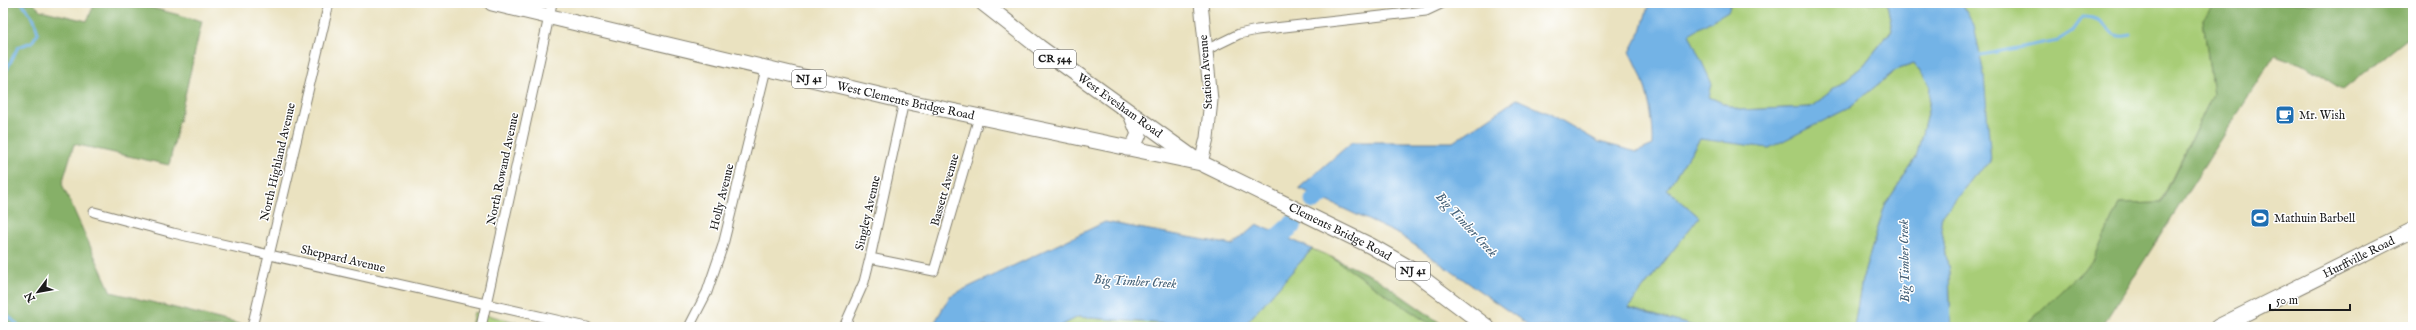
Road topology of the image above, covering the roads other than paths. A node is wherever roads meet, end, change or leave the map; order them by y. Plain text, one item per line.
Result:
1 (329, 3) edge
2 (492, 3) edge
3 (983, 3) edge
4 (1201, 3) edge
5 (1443, 3) edge
6 (550, 10) edge
7 (1206, 50) junction
8 (766, 69) junction
9 (904, 101) junction
10 (1129, 112) junction
11 (979, 117) junction
12 (1127, 148) junction
13 (1201, 163) junction
14 (1269, 197) joint
15 (94, 212) dead end
16 (2413, 230) edge
17 (269, 254) junction
18 (870, 258) junction
19 (486, 304) junction
20 (252, 327) edge
21 (481, 327) edge
22 (587, 327) edge
23 (689, 327) edge
24 (844, 327) edge
25 (1487, 327) edge
26 (2218, 327) edge

1 - 17 street, North Highland Avenue
2 - 6 main road, West Clements Bridge Road / NJ 41
3 - 10 main road, West Evesham Road / CR 544
4 - 7 street, Station Avenue
5 - 7 street
6 - 8 main road, West Clements Bridge Road / NJ 41
6 - 19 street, North Rowand Avenue
7 - 13 street, Station Avenue
8 - 9 main road, West Clements Bridge Road / NJ 41
8 - 23 street, Holly Avenue
9 - 11 main road, West Clements Bridge Road / NJ 41
9 - 18 street, Singley Avenue
10 - 12 main road
10 - 13 main road, West Evesham Road / CR 544
11 - 12 main road, West Clements Bridge Road / NJ 41
11 - 18 street, Bassett Avenue
12 - 13 main road, West Clements Bridge Road / NJ 41
13 - 14 main road, West Clements Bridge Road / NJ 41
14 - 25 main road, Clements Bridge Road / NJ 41
15 - 17 street, Sheppard Avenue
16 - 26 main road, Hurffville Road
17 - 19 street, Sheppard Avenue
17 - 20 street, North Highland Avenue
18 - 24 street, Singley Avenue
19 - 21 street, North Rowand Avenue
19 - 22 street, Sheppard Avenue

